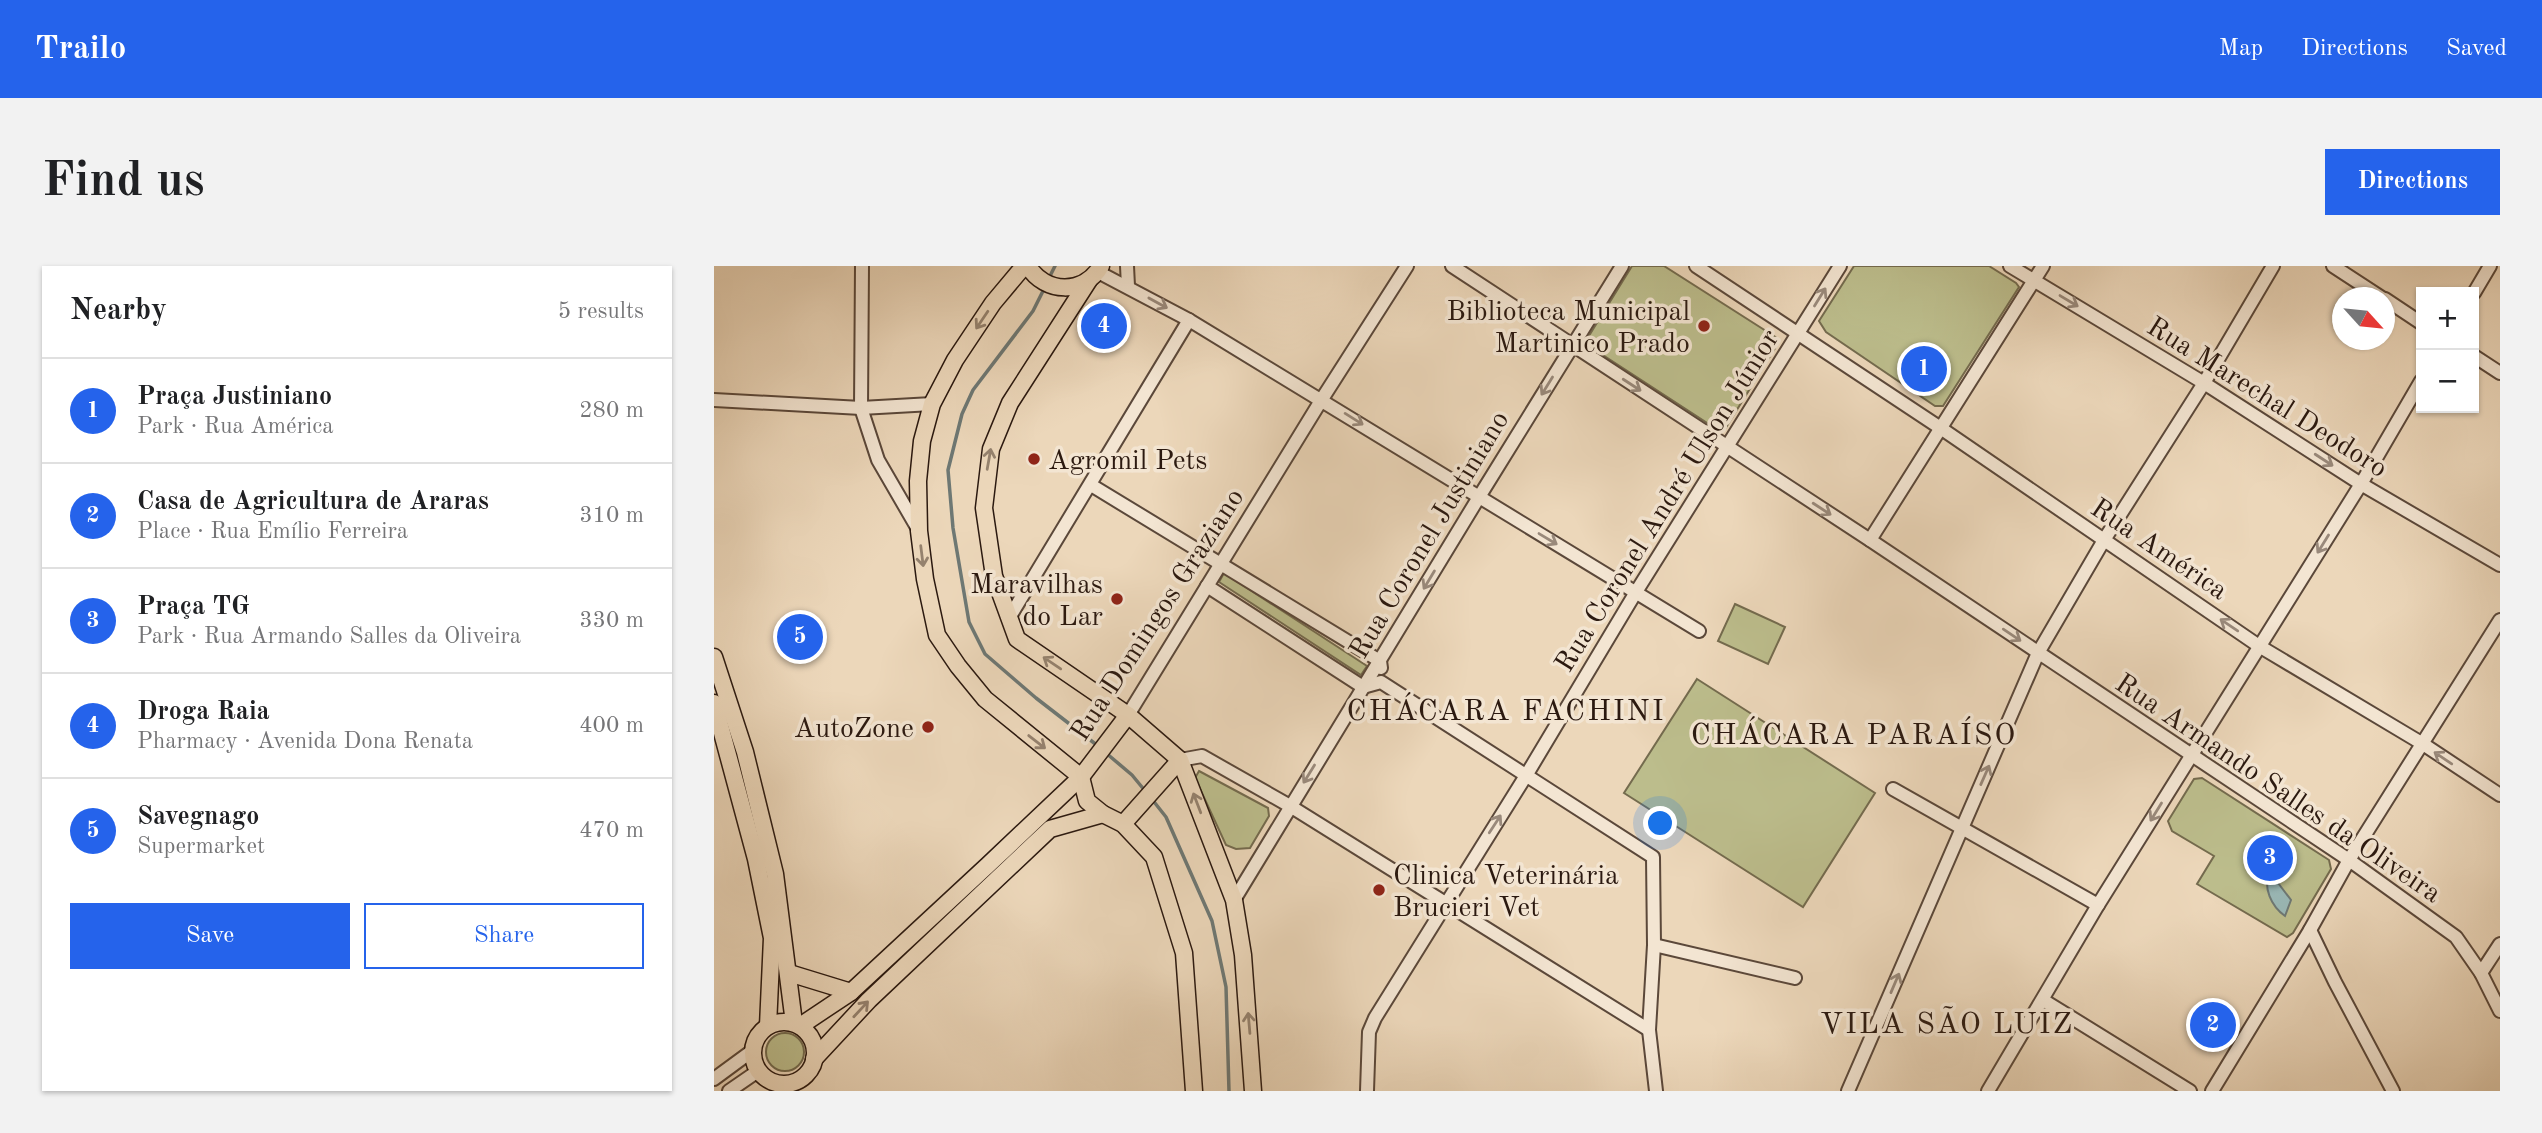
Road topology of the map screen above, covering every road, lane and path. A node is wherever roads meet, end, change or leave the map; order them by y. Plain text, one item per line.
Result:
1 (862, 266) edge
2 (1127, 266) edge
3 (1407, 266) edge
4 (1452, 266) edge
5 (1622, 266) edge
6 (1696, 266) edge
7 (1840, 266) edge
8 (2010, 266) edge
9 (2043, 266) edge
10 (2273, 266) edge
11 (2333, 266) edge
12 (2490, 266) edge
13 (1028, 268) edge
14 (1096, 273) edge
15 (2034, 280) junction
16 (1128, 286) junction
17 (2366, 287) edge
18 (2478, 287) edge
19 (2395, 306) edge
20 (1189, 320) junction
21 (2416, 320) edge
22 (1798, 332) junction
23 (1572, 345) junction
24 (2479, 359) edge
25 (2500, 373) edge
26 (2204, 383) junction
27 (2416, 390) edge
28 (1322, 399) junction
29 (714, 400) edge
30 (932, 404) junction
31 (861, 408) junction
32 (1942, 429) junction
33 (1726, 447) junction
34 (2361, 484) junction
35 (1091, 485) junction
36 (1479, 497) junction
37 (919, 531) junction
38 (1870, 540) junction
39 (2104, 540) junction
40 (1222, 562) junction
41 (2500, 565) edge
42 (1207, 586) junction
43 (1636, 592) junction
44 (1009, 618) junction
45 (2500, 621) edge
46 (1699, 631) dead end
47 (2259, 646) junction
48 (2038, 653) junction
49 (714, 657) edge
50 (1380, 661) junction
51 (1381, 681) junction
52 (1363, 687) junction
53 (714, 703) edge
54 (1128, 716) junction
55 (2423, 744) junction
56 (2192, 754) junction
57 (1180, 760) junction
58 (1527, 774) junction
59 (1081, 777) junction
60 (1893, 789) dead end
61 (2500, 795) edge
62 (1290, 806) junction
63 (1102, 814) junction
64 (1123, 824) junction
65 (1962, 828) junction
66 (2349, 860) junction
67 (1234, 900) junction
68 (1445, 902) junction
69 (2098, 905) junction
70 (2310, 930) junction
71 (2500, 944) edge
72 (1654, 945) junction
73 (789, 973) junction
74 (2481, 973) junction
75 (1795, 978) dead end
76 (851, 992) junction
77 (2043, 1000) junction
78 (2500, 1010) edge
79 (797, 1024) junction
80 (768, 1026) junction
81 (1649, 1030) junction
82 (752, 1051) junction
83 (814, 1059) junction
84 (714, 1079) edge
85 (765, 1080) edge
86 (794, 1086) edge
87 (729, 1091) edge
88 (1194, 1091) edge
89 (1253, 1091) edge
90 (1367, 1091) edge
91 (1656, 1091) edge
92 (1848, 1091) edge
93 (1988, 1091) edge
94 (2190, 1091) edge
95 (2212, 1091) edge
96 (2393, 1091) edge

1 - 31 street
2 - 16 street
3 - 28 street, Rua Domingos Graziano
4 - 23 street, Rua Armando Salles da Oliveira
5 - 23 street, Rua Coronel Justiniano
6 - 22 street, Rua América
22 -> 7 street, Rua Coronel André Ulson Júnior
8 - 15 street, Rua Marechal Deodoro
9 - 15 street
10 - 26 street
11 - 17 street
12 - 18 street
13 - 14 main road
13 -> 30 main road
14 - 16 street
44 -> 14 main road
15 -> 26 street, Rua Marechal Deodoro
15 - 32 street
16 -> 20 street
19 - 21 street
20 - 28 street
20 - 35 street
22 - 32 street, Rua América
22 - 33 street, Rua Coronel André Ulson Júnior
23 -> 33 street, Rua Armando Salles da Oliveira
23 -> 36 street, Rua Coronel Justiniano
24 - 25 street
26 -> 34 street, Rua Marechal Deodoro
26 - 39 street
27 - 34 street
28 -> 36 street
28 - 40 street, Rua Domingos Graziano
29 - 31 street
30 - 31 street
30 - 37 main road
31 - 37 street
32 - 38 street
32 - 39 street, Rua América
33 -> 38 street, Rua Armando Salles da Oliveira
33 - 43 street, Rua Coronel André Ulson Júnior
34 - 41 street, Rua Marechal Deodoro
34 -> 47 street
35 - 40 street
35 - 44 street
36 -> 43 street
36 -> 50 street, Rua Coronel Justiniano
37 -> 59 main road
38 -> 48 street, Rua Armando Salles da Oliveira
47 -> 39 street, Rua América
39 - 48 street
40 - 42 street, Rua Domingos Graziano
40 - 50 street
42 - 52 street
42 - 54 street, Rua Domingos Graziano
43 - 46 street
43 - 58 street, Rua Coronel André Ulson Júnior
54 -> 44 main road
45 - 55 street
47 - 55 street, Rua América
47 - 56 street
48 - 56 street, Rua Armando Salles da Oliveira
65 -> 48 street
49 - 73 main road
50 - 51 street
50 - 52 street, Rua Coronel Justiniano
51 - 52 street
51 - 58 street
52 -> 62 street, Rua Coronel Justiniano
53 - 80 main road
54 - 57 main road
54 - 59 main road, Rua Domingos Graziano
61 -> 55 street, Rua América
55 - 66 street
56 - 66 street, Rua Armando Salles da Oliveira
56 -> 69 street
57 - 62 street
57 - 64 main road
67 -> 57 main road
68 -> 58 street, Rua Coronel André Ulson Júnior
58 - 72 street
59 - 63 main road
59 - 76 main road, Rua Domingos Graziano
60 - 65 street
62 - 67 street, Rua Coronel Justiniano
62 - 68 street
63 - 64 main road
83 -> 63 main road
64 - 88 main road
65 - 69 street
92 -> 65 street
66 - 70 street
66 - 74 street, Rua Armando Salles da Oliveira
89 -> 67 main road
68 - 81 street
68 - 90 street, Rua Coronel André Ulson Júnior
69 - 77 street
70 - 95 street
70 - 96 street
71 - 74 street
72 - 75 street
72 - 81 street
73 - 76 main road
73 - 79 main road
74 - 78 street, Rua Armando Salles da Oliveira
76 - 79 main road, Rua Domingos Graziano
77 - 93 street
77 - 94 street
79 - 80 main road
79 - 83 main road
80 - 82 main road
81 - 91 street
82 - 84 street
82 - 85 main road
83 - 86 main road
85 - 86 main road
85 - 87 street

